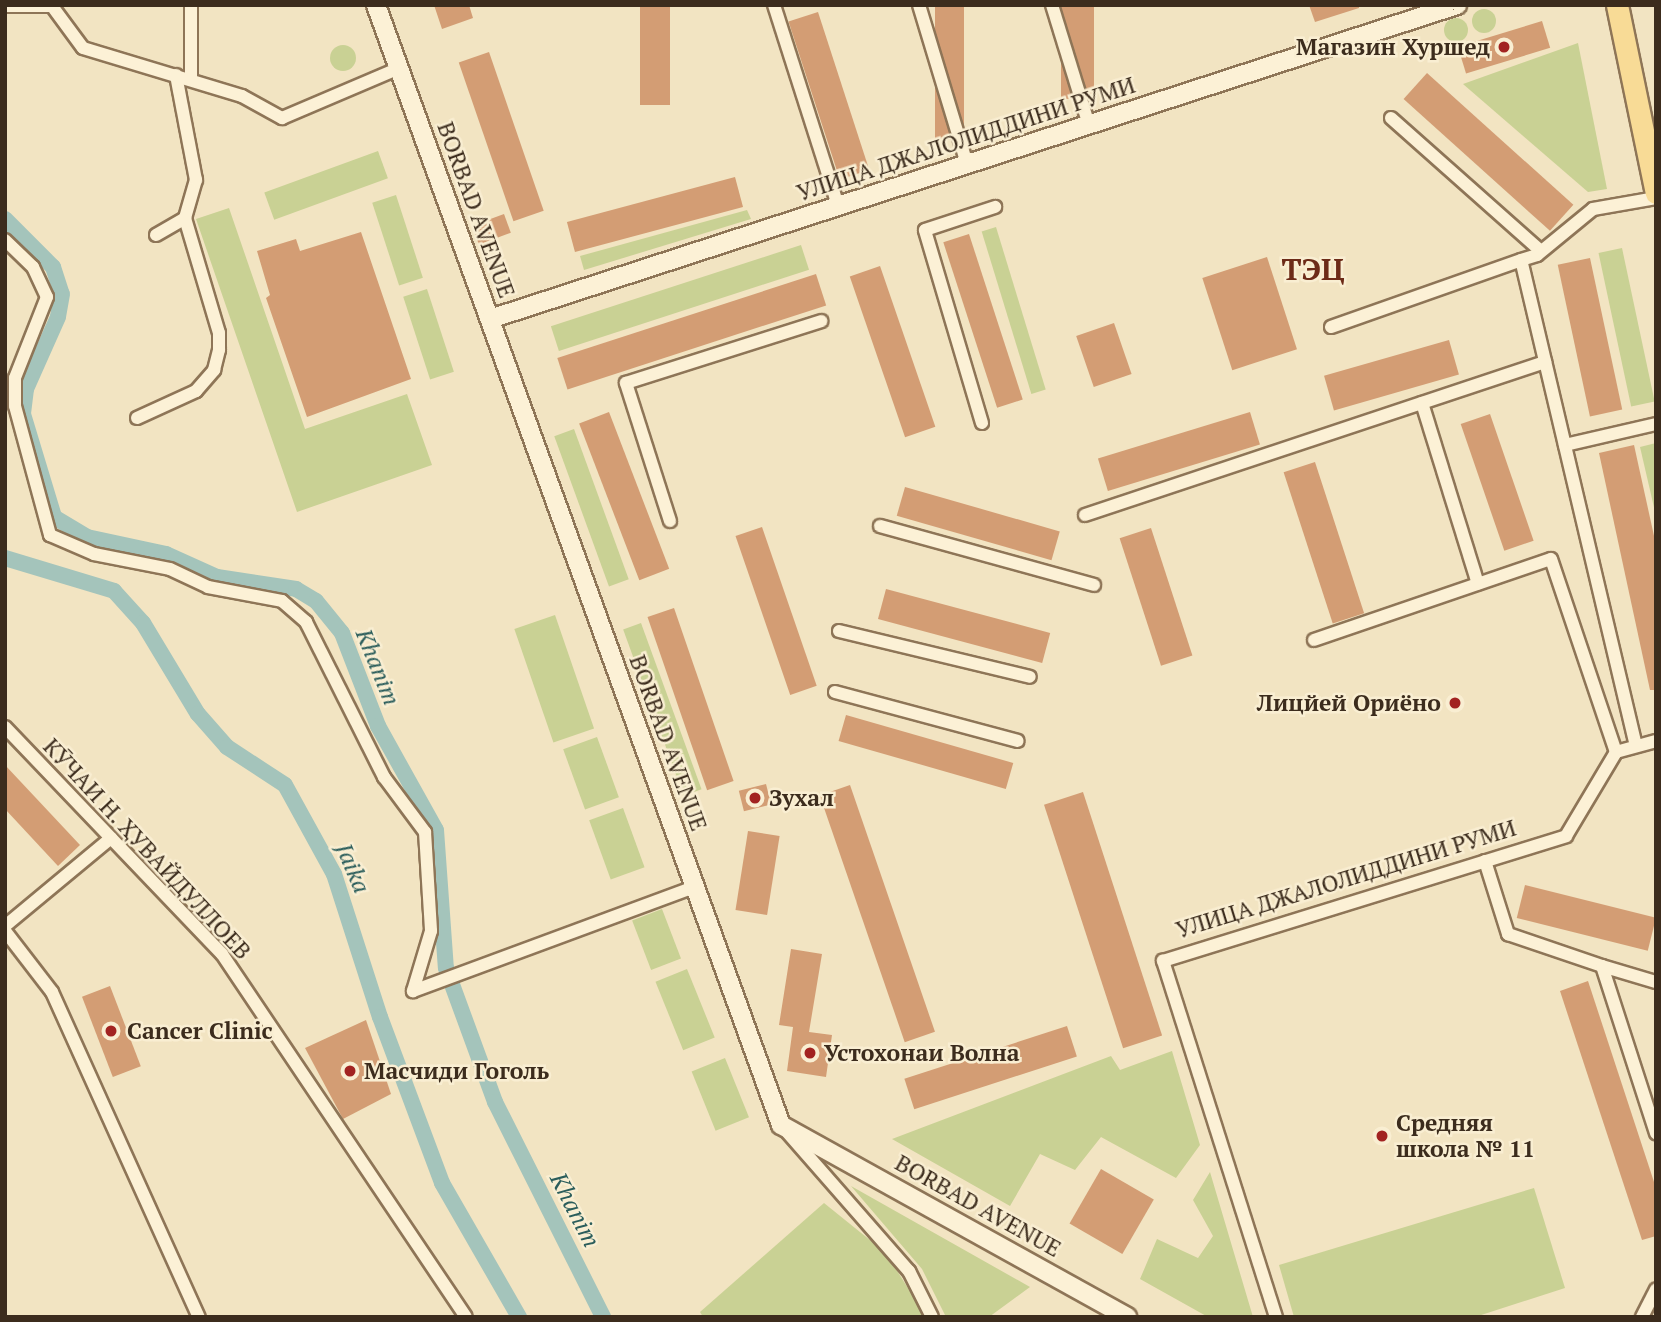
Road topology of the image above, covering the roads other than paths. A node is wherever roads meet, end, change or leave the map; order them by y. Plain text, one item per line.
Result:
1 (191, 5) edge
2 (376, 5) edge
3 (774, 5) edge
4 (919, 5) edge
5 (1052, 5) edge
6 (1457, 5) edge
7 (1617, 5) edge
8 (5, 6) edge
9 (16, 6) edge
10 (399, 68) junction
11 (176, 75) junction
12 (191, 80) junction
13 (1391, 117) dead end
14 (1089, 125) junction
15 (967, 164) junction
16 (1656, 195) edge
17 (838, 206) junction
18 (995, 207) dead end
19 (185, 218) junction
20 (156, 235) dead end
21 (5, 240) edge
22 (1541, 251) junction
23 (1521, 260) junction
24 (490, 319) junction
25 (821, 321) dead end
26 (1331, 327) dead end
27 (1545, 362) junction
28 (1422, 403) junction
29 (137, 418) dead end
30 (982, 423) dead end
31 (1656, 424) edge
32 (1565, 445) junction
33 (1085, 514) dead end
34 (670, 521) dead end
35 (880, 526) dead end
36 (1478, 584) junction
37 (1094, 585) dead end
38 (839, 631) dead end
39 (1314, 640) dead end
40 (1030, 677) dead end
41 (835, 692) dead end
42 (5, 727) edge
43 (1018, 741) dead end
44 (1656, 741) edge
45 (1636, 746) junction
46 (1616, 752) junction
47 (111, 838) junction
48 (1485, 861) junction
49 (694, 887) junction
50 (5, 929) edge
51 (1602, 966) junction
52 (1656, 982) edge
53 (781, 1125) junction
54 (1656, 1133) edge
55 (1656, 1289) edge
56 (199, 1317) edge
57 (466, 1317) edge
58 (932, 1317) edge
59 (1127, 1317) edge
60 (1276, 1317) edge
61 (1642, 1317) edge

1 - 12 street
2 - 10 street, BORBAD AVENUE
3 - 17 street
4 - 15 street
5 - 14 street
6 - 14 street, УЛИЦА ДЖАЛОЛИДДИНИ РУМИ
7 - 16 main road
8 - 9 street
9 - 11 street
10 - 12 street
10 - 24 street, BORBAD AVENUE
11 - 12 street
11 - 19 street
13 - 22 street
14 - 15 street, УЛИЦА ДЖАЛОЛИДДИНИ РУМИ
15 - 17 street, УЛИЦА ДЖАЛОЛИДДИНИ РУМИ
16 - 22 street
17 - 24 street, УЛИЦА ДЖАЛОЛИДДИНИ РУМИ
18 - 30 street
19 - 20 street
19 - 29 street
21 - 49 street
22 - 23 street
23 - 26 street
23 - 27 street
24 - 49 street, BORBAD AVENUE
25 - 34 street
27 - 28 street
27 - 32 street
28 - 33 street
28 - 36 street
31 - 32 street
32 - 45 street
35 - 37 street
36 - 39 street
36 - 46 street
38 - 40 street
41 - 43 street
42 - 47 street, КӮЧАИ Н. ҲУВАЙДУЛЛОЕВ
44 - 45 street
45 - 46 street
46 - 48 street, УЛИЦА ДЖАЛОЛИДДИНИ РУМИ
47 - 50 street
47 - 57 street, КӮЧАИ Н. ҲУВАЙДУЛЛОЕВ
48 - 51 street
48 - 60 street, УЛИЦА ДЖАЛОЛИДДИНИ РУМИ
49 - 53 street, BORBAD AVENUE
50 - 56 street
51 - 52 street
51 - 54 street
53 - 58 street
53 - 59 street, BORBAD AVENUE
55 - 61 street

